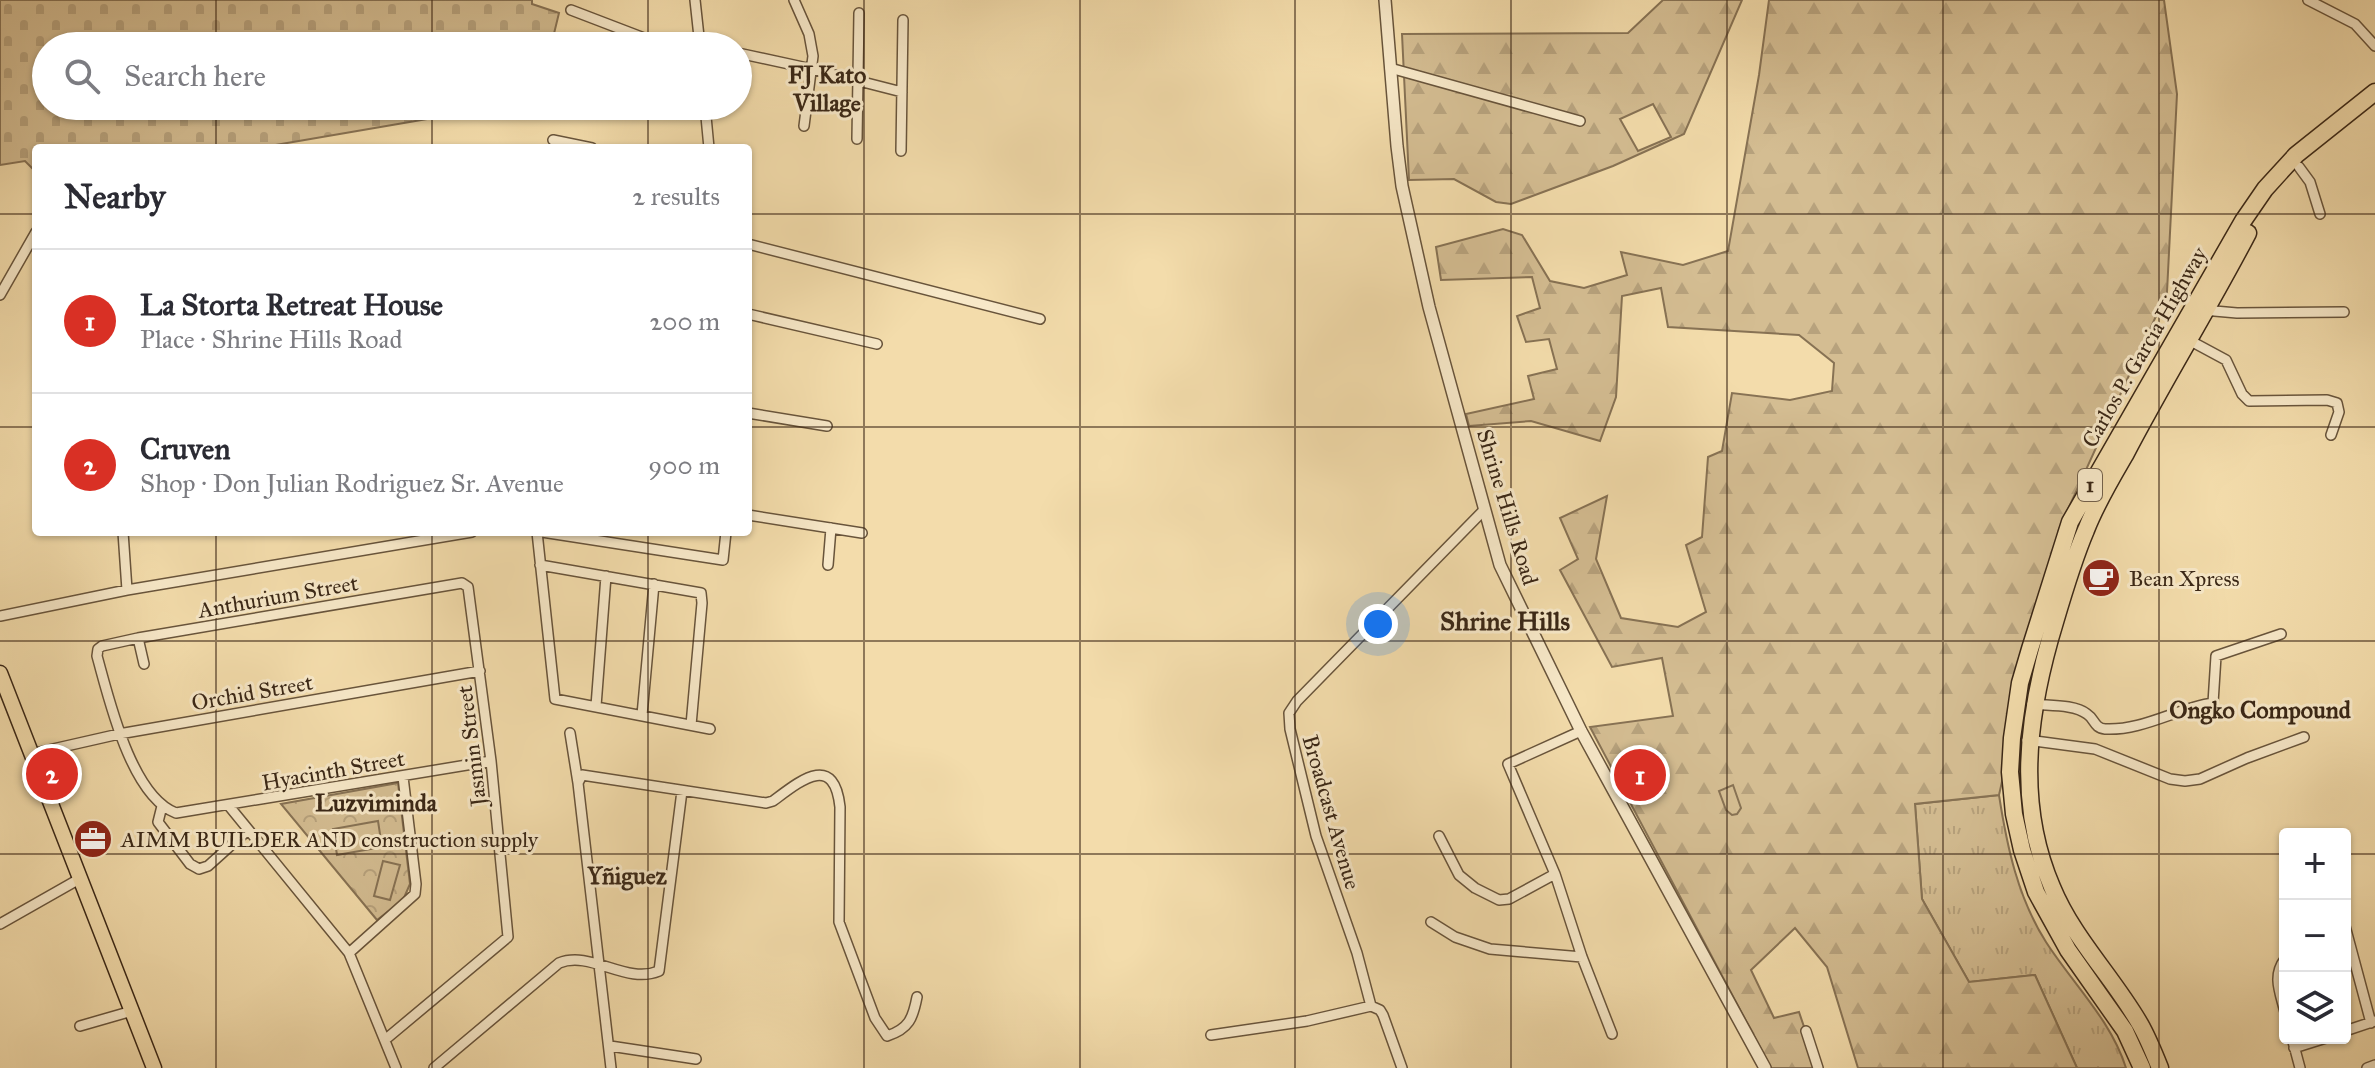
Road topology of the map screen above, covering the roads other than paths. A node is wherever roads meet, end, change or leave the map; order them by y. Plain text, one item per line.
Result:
1 (695, 0) edge
2 (794, 0) edge
3 (1385, 0) edge
4 (2308, 0) edge
5 (571, 10) dead end
6 (859, 13) dead end
7 (903, 20) dead end
8 (628, 32) edge
9 (698, 32) edge
10 (2375, 46) edge
11 (752, 56) edge
12 (1390, 68) junction
13 (812, 69) junction
14 (858, 80) junction
15 (902, 92) junction
16 (2375, 92) edge
17 (2375, 105) edge
18 (706, 120) edge
19 (1580, 121) dead end
20 (804, 126) dead end
21 (857, 139) dead end
22 (553, 140) dead end
23 (572, 144) edge
24 (709, 144) edge
25 (901, 151) dead end
26 (2299, 167) junction
27 (2320, 214) dead end
28 (32, 239) edge
29 (752, 245) edge
30 (0, 295) edge
31 (2199, 308) junction
32 (2344, 312) dead end
33 (752, 315) edge
34 (1040, 319) dead end
35 (2182, 337) junction
36 (877, 344) dead end
37 (752, 414) edge
38 (827, 426) dead end
39 (2331, 435) dead end
40 (1484, 510) junction
41 (752, 516) edge
42 (831, 528) junction
43 (862, 533) dead end
44 (123, 536) edge
45 (392, 536) edge
46 (421, 536) edge
47 (539, 536) edge
48 (565, 536) edge
49 (726, 536) edge
50 (393, 545) junction
51 (540, 565) junction
52 (828, 565) dead end
53 (606, 576) junction
54 (466, 584) joint
55 (654, 584) junction
56 (127, 590) junction
57 (0, 616) edge
58 (2281, 634) dead end
59 (138, 638) junction
60 (144, 664) dead end
61 (480, 671) junction
62 (1, 680) edge
63 (2025, 703) junction
64 (596, 706) junction
65 (642, 715) junction
66 (691, 725) junction
67 (710, 729) dead end
68 (1581, 731) junction
69 (570, 733) dead end
70 (119, 734) junction
71 (2304, 737) dead end
72 (2020, 739) junction
73 (31, 754) junction
74 (491, 761) junction
75 (403, 777) junction
76 (578, 783) junction
77 (682, 791) junction
78 (162, 806) junction
79 (229, 806) junction
80 (248, 830) junction
81 (1439, 836) dead end
82 (1555, 874) junction
83 (81, 878) junction
84 (1431, 922) dead end
85 (0, 924) edge
86 (2351, 947) edge
87 (349, 953) junction
88 (1582, 957) junction
89 (598, 965) junction
90 (2279, 968) edge
91 (2279, 990) edge
92 (917, 997) dead end
93 (1371, 1006) junction
94 (132, 1011) junction
95 (2373, 1022) edge
96 (80, 1026) dead end
97 (2351, 1029) edge
98 (1806, 1031) dead end
99 (1612, 1034) dead end
100 (1211, 1035) dead end
101 (386, 1039) junction
102 (2293, 1044) edge
103 (610, 1046) junction
104 (696, 1059) dead end
105 (2375, 1065) edge
106 (154, 1068) edge
107 (396, 1068) edge
108 (434, 1068) edge
109 (611, 1068) edge
110 (1402, 1068) edge
111 (1765, 1068) edge
112 (1818, 1068) edge
113 (2142, 1068) edge
114 (2160, 1068) edge
115 (2300, 1068) edge
116 (2367, 1068) edge

1 - 9 street
2 - 13 street
3 - 12 street, Shrine Hills Road
4 - 10 street
5 - 8 street
6 - 14 street
7 - 15 street
11 - 13 street
12 - 19 street
12 - 40 street, Shrine Hills Road
13 - 14 street
13 - 20 street
14 - 15 street
14 - 21 street
15 - 25 street
16 - 31 highway, Carlos P. Garcia Highway / 1
17 - 26 highway, Carlos P. Garcia Highway / 1
18 - 24 street
22 - 23 street
26 - 27 street
26 - 31 highway, Carlos P. Garcia Highway / 1
28 - 30 street
29 - 34 street
31 - 32 street
31 - 35 highway, Carlos P. Garcia Highway / 1
33 - 36 street
35 - 39 street
35 - 63 highway, Carlos P. Garcia Highway / 1
37 - 38 street
40 - 68 street, Shrine Hills Road
40 - 93 street, Broadcast Avenue
41 - 42 street
42 - 43 street
42 - 52 street
44 - 56 street
45 - 50 street
46 - 50 street
47 - 51 street
48 - 49 street
50 - 56 street
51 - 53 street
51 - 64 street
53 - 55 street
53 - 64 street
54 - 59 street, Anthurium Street
54 - 61 street, Jasmin Street
55 - 65 street
55 - 66 street
56 - 57 street
58 - 63 street
59 - 60 street
59 - 70 street, Anthurium Street
61 - 70 street, Orchid Street
61 - 74 street, Jasmin Street
62 - 73 main road
63 - 72 highway, Carlos P. Garcia Highway / 1
64 - 65 street
65 - 66 street
66 - 67 street
68 - 82 street
68 - 111 street, Shrine Hills Road
69 - 76 street
70 - 73 street, Orchid Street
70 - 78 street
71 - 72 street
72 - 113 highway, Carlos P. Garcia Highway / 1
72 - 114 highway, Carlos P. Garcia Highway / 1
73 - 83 main road
74 - 75 street, Hyacinth Street
74 - 101 street, Jasmin Street
75 - 79 street, Hyacinth Street
75 - 87 street
76 - 77 street
76 - 89 street
77 - 89 street
77 - 92 street
78 - 79 street, Hyacinth Street
78 - 80 street
79 - 80 street
80 - 87 street
81 - 82 street
82 - 88 street
83 - 85 street
83 - 94 main road
84 - 88 street
86 - 95 street
87 - 101 street
88 - 99 street
89 - 103 street
89 - 108 street
90 - 91 street
93 - 100 street
93 - 110 street
94 - 96 street
94 - 106 main road
95 - 97 street
98 - 112 street
101 - 107 street
102 - 115 street
103 - 104 street
103 - 109 street
105 - 116 street

